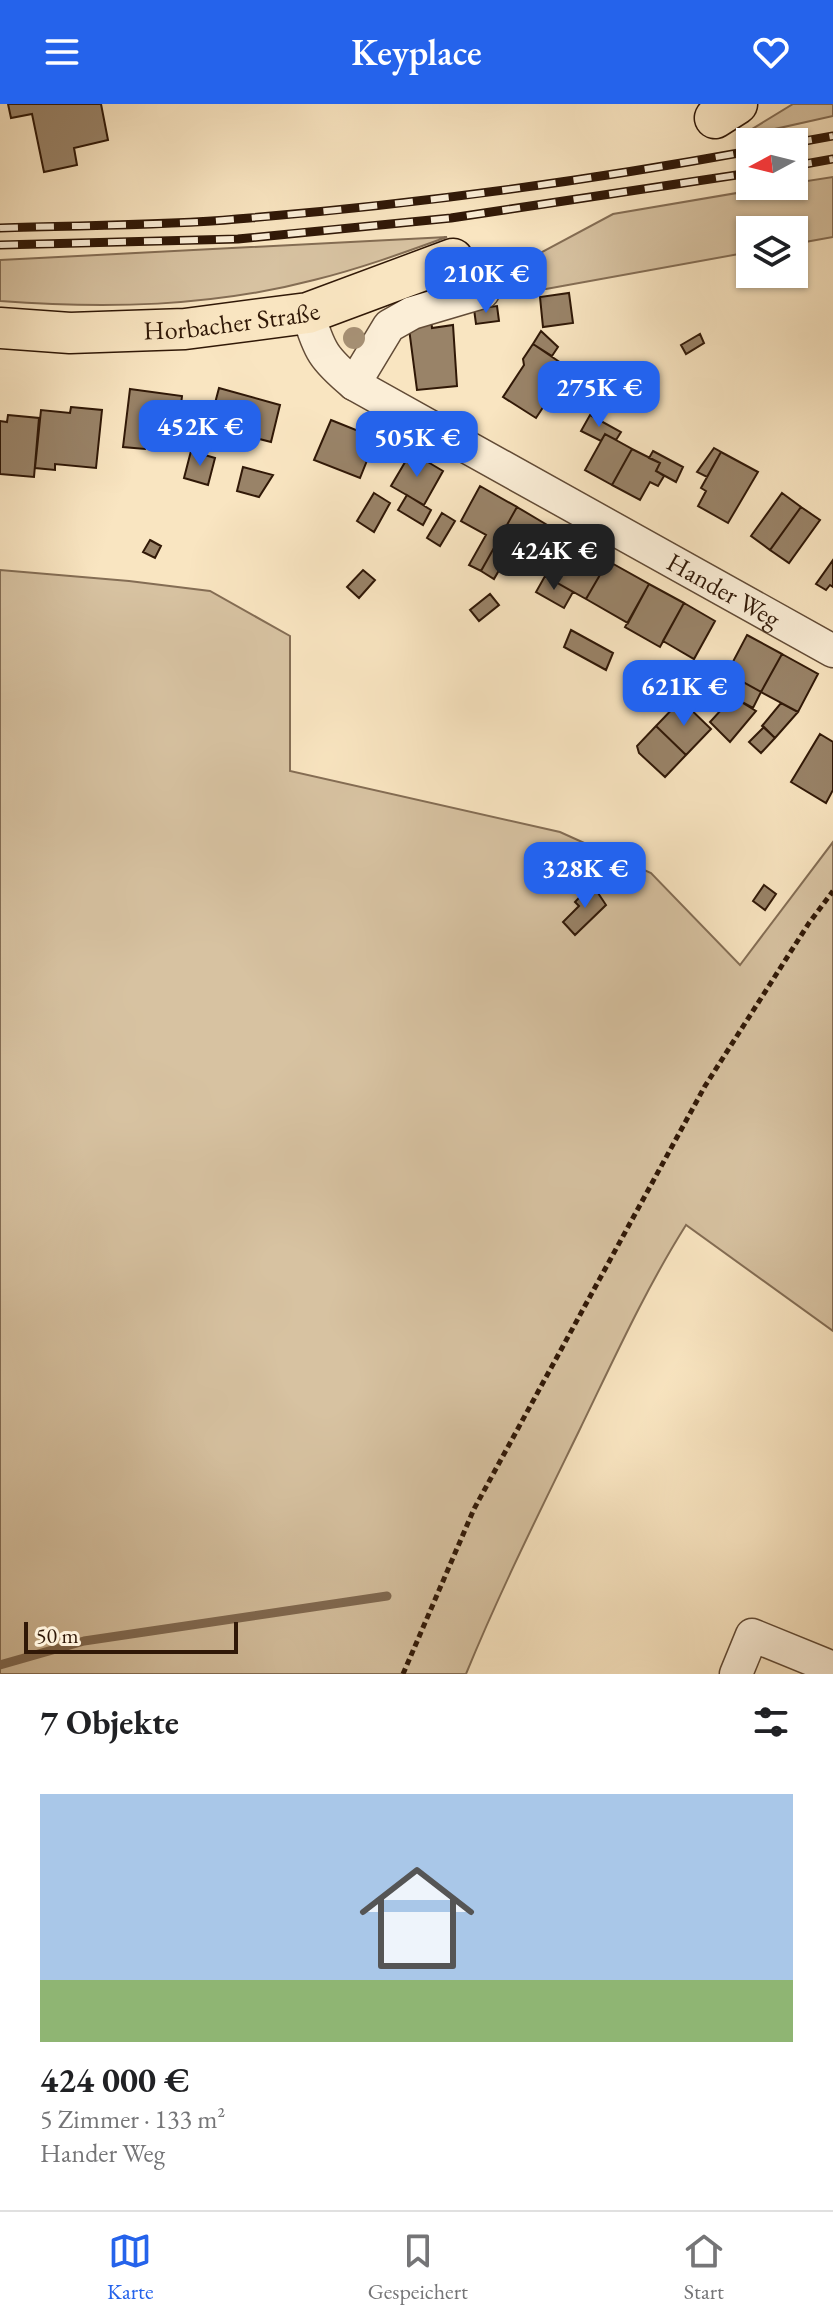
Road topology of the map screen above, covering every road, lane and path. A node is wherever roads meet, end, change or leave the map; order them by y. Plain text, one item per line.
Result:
1 (453, 259) dead end
2 (483, 292) dead end
3 (308, 313) junction
4 (0, 328) edge
5 (354, 384) junction
6 (833, 651) edge
7 (833, 891) edge
8 (833, 1668) edge
9 (403, 1674) edge
10 (736, 1674) edge

1 - 3 main road, Horbacher Straße
2 - 5 street
3 - 4 main road, Horbacher Straße
3 - 5 street, Hander Weg
5 - 6 street, Hander Weg
7 - 9 path
8 - 10 street

